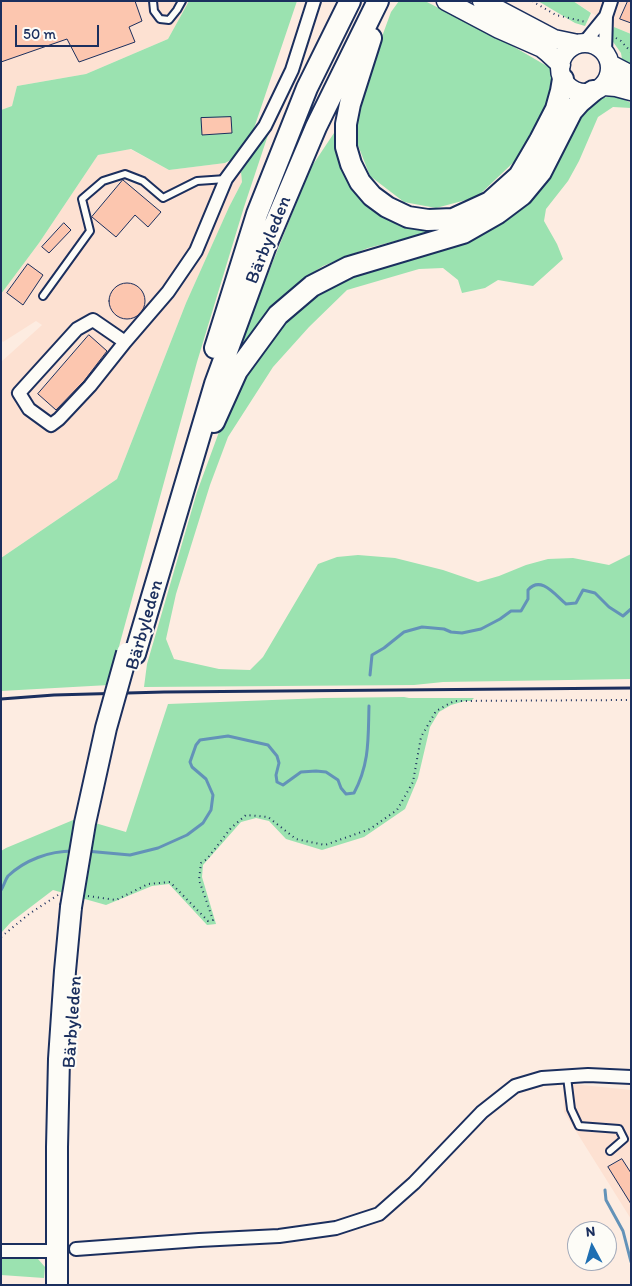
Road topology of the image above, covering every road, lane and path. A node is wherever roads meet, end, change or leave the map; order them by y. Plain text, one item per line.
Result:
1 (153, 1) edge
2 (182, 1) edge
3 (314, 1) edge
4 (350, 1) edge
5 (378, 1) edge
6 (446, 1) edge
7 (482, 1) edge
8 (532, 1) edge
9 (611, 1) edge
10 (602, 30) junction
11 (581, 43) junction
12 (631, 52) edge
13 (608, 58) junction
14 (562, 72) junction
15 (631, 75) edge
16 (598, 88) junction
17 (631, 91) edge
18 (226, 179) junction
19 (44, 296) dead end
20 (126, 342) junction
21 (191, 466) junction
22 (131, 654) junction
23 (631, 700) edge
24 (79, 901) junction
25 (1, 937) edge
26 (567, 1077) junction
27 (631, 1077) edge
28 (610, 1152) dead end
29 (76, 1249) dead end
30 (1, 1251) edge
31 (49, 1251) dead end
32 (56, 1285) edge
33 (68, 1285) edge

1 - 2 lane
3 - 18 street
4 - 22 main road, Bärbyleden
5 - 14 main road
5 - 21 main road, Bärbyleden
6 - 14 main road
7 - 11 main road
8 - 10 path
9 - 10 street
10 - 11 street
10 - 12 path
10 - 13 street
11 - 13 main road
11 - 14 main road
13 - 15 main road
13 - 16 main road
14 - 16 main road
16 - 17 main road
16 - 21 main road
18 - 19 lane
18 - 20 street
20 - 20 street
21 - 22 main road, Bärbyleden
22 - 24 main road, Bärbyleden
23 - 24 path
24 - 25 path
24 - 32 main road, Bärbyleden
24 - 33 main road, Bärbyleden
26 - 27 street
26 - 28 lane
26 - 29 street
30 - 31 street

